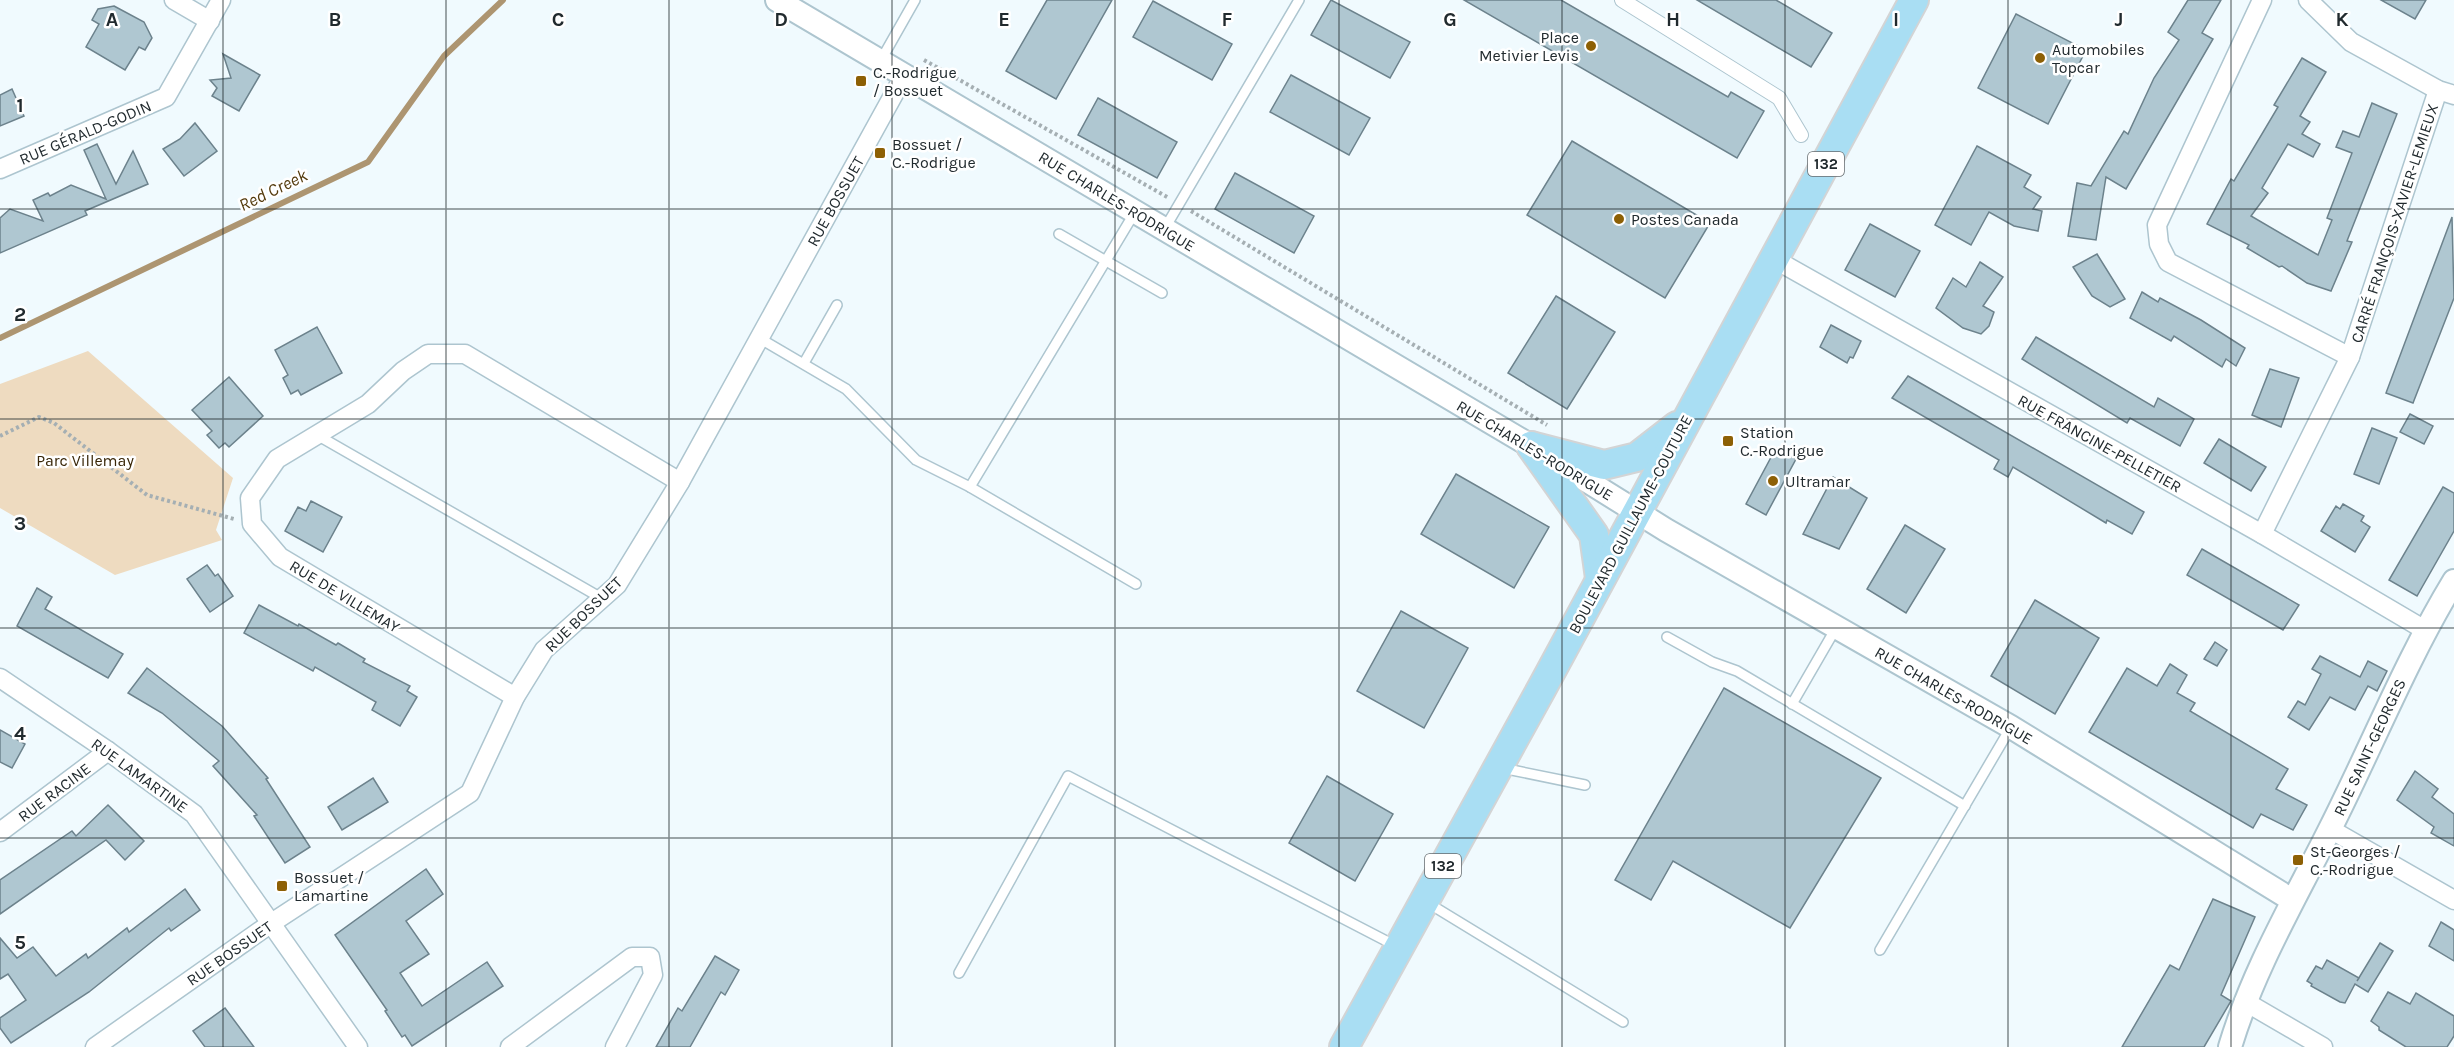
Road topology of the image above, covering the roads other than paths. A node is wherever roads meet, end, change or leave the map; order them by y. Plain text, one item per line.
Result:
1 (174, 0) edge
2 (221, 0) edge
3 (777, 0) edge
4 (915, 0) edge
5 (1299, 0) edge
6 (1622, 0) edge
7 (1914, 0) edge
8 (2262, 0) edge
9 (2308, 0) edge
10 (210, 21) junction
11 (881, 60) junction
12 (913, 66) junction
13 (2446, 92) edge
14 (1801, 135) dead end
15 (0, 169) edge
16 (1135, 212) junction
17 (1164, 230) junction
18 (1059, 234) dead end
19 (1774, 259) junction
20 (1105, 261) junction
21 (1162, 293) dead end
22 (837, 305) dead end
23 (759, 338) junction
24 (2350, 357) junction
25 (804, 363) junction
26 (1687, 417) junction
27 (316, 435) junction
28 (1541, 437) junction
29 (680, 482) junction
30 (970, 487) junction
31 (1636, 512) junction
32 (2262, 534) junction
33 (1600, 578) junction
34 (2454, 581) edge
35 (1136, 584) dead end
36 (603, 599) junction
37 (1837, 626) junction
38 (2425, 630) junction
39 (1667, 637) dead end
40 (0, 678) edge
41 (515, 697) junction
42 (1792, 704) junction
43 (2011, 727) junction
44 (108, 751) junction
45 (1497, 767) junction
46 (1585, 785) dead end
47 (1965, 806) junction
48 (2330, 829) junction
49 (0, 832) edge
50 (2292, 900) junction
51 (2454, 900) edge
52 (1424, 901) junction
53 (270, 924) junction
54 (1398, 947) junction
55 (1880, 950) dead end
56 (959, 973) dead end
57 (2244, 1001) junction
58 (1623, 1022) dead end
59 (522, 1044) edge
60 (95, 1047) edge
61 (358, 1047) edge
62 (615, 1047) edge
63 (1344, 1047) edge
64 (2230, 1047) edge
65 (2323, 1047) edge

1 - 10 street
2 - 10 street, RUE GÉRALD-GODIN
3 - 11 street, RUE CHARLES-RODRIGUE
4 - 11 lane
5 - 17 lane
6 - 14 street
7 - 19 main road, BOULEVARD GUILLAUME-COUTURE / 132
8 - 24 street, CARRÉ FRANÇOIS-XAVIER-LEMIEUX
9 - 13 street, CARRÉ FRANÇOIS-XAVIER-LEMIEUX
10 - 15 street, RUE GÉRALD-GODIN
11 - 12 street, RUE CHARLES-RODRIGUE
12 - 16 street, RUE CHARLES-RODRIGUE
12 - 23 street, RUE BOSSUET
13 - 24 street, CARRÉ FRANÇOIS-XAVIER-LEMIEUX
16 - 17 street, RUE CHARLES-RODRIGUE
16 - 20 lane
17 - 28 street, RUE CHARLES-RODRIGUE
18 - 20 lane
19 - 26 main road, BOULEVARD GUILLAUME-COUTURE / 132
19 - 32 street, RUE FRANCINE-PELLETIER
20 - 21 lane
20 - 30 lane
22 - 25 lane
23 - 25 lane
23 - 29 street, RUE BOSSUET
24 - 32 street, CARRÉ FRANÇOIS-XAVIER-LEMIEUX
25 - 30 lane
26 - 28 main road
26 - 31 main road, BOULEVARD GUILLAUME-COUTURE / 132
27 - 29 street
27 - 36 lane
27 - 41 street, RUE DE VILLEMAY
28 - 31 street, RUE CHARLES-RODRIGUE
28 - 33 main road
29 - 36 street, RUE BOSSUET
30 - 35 lane
31 - 33 main road, BOULEVARD GUILLAUME-COUTURE / 132
31 - 37 street, RUE CHARLES-RODRIGUE
32 - 38 street, RUE FRANCINE-PELLETIER
33 - 45 main road, BOULEVARD GUILLAUME-COUTURE / 132
34 - 38 street, RUE SAINT-GEORGES
36 - 41 street, RUE BOSSUET
37 - 42 lane
37 - 43 street, RUE CHARLES-RODRIGUE
38 - 48 street, RUE SAINT-GEORGES
39 - 42 lane
40 - 44 street, RUE LAMARTINE
41 - 53 street, RUE BOSSUET
42 - 47 lane
43 - 47 lane
43 - 50 street, RUE CHARLES-RODRIGUE
44 - 49 street, RUE RACINE
44 - 53 street, RUE LAMARTINE
45 - 46 lane
45 - 52 main road, BOULEVARD GUILLAUME-COUTURE / 132
47 - 55 lane
48 - 50 street, RUE SAINT-GEORGES
48 - 51 street
50 - 57 street, RUE SAINT-GEORGES
52 - 54 main road, BOULEVARD GUILLAUME-COUTURE / 132
52 - 58 lane
53 - 60 street, RUE BOSSUET
53 - 61 street, RUE LAMARTINE
54 - 56 lane
54 - 63 main road, BOULEVARD GUILLAUME-COUTURE / 132
57 - 64 street, RUE SAINT-GEORGES
57 - 65 street
59 - 62 street

